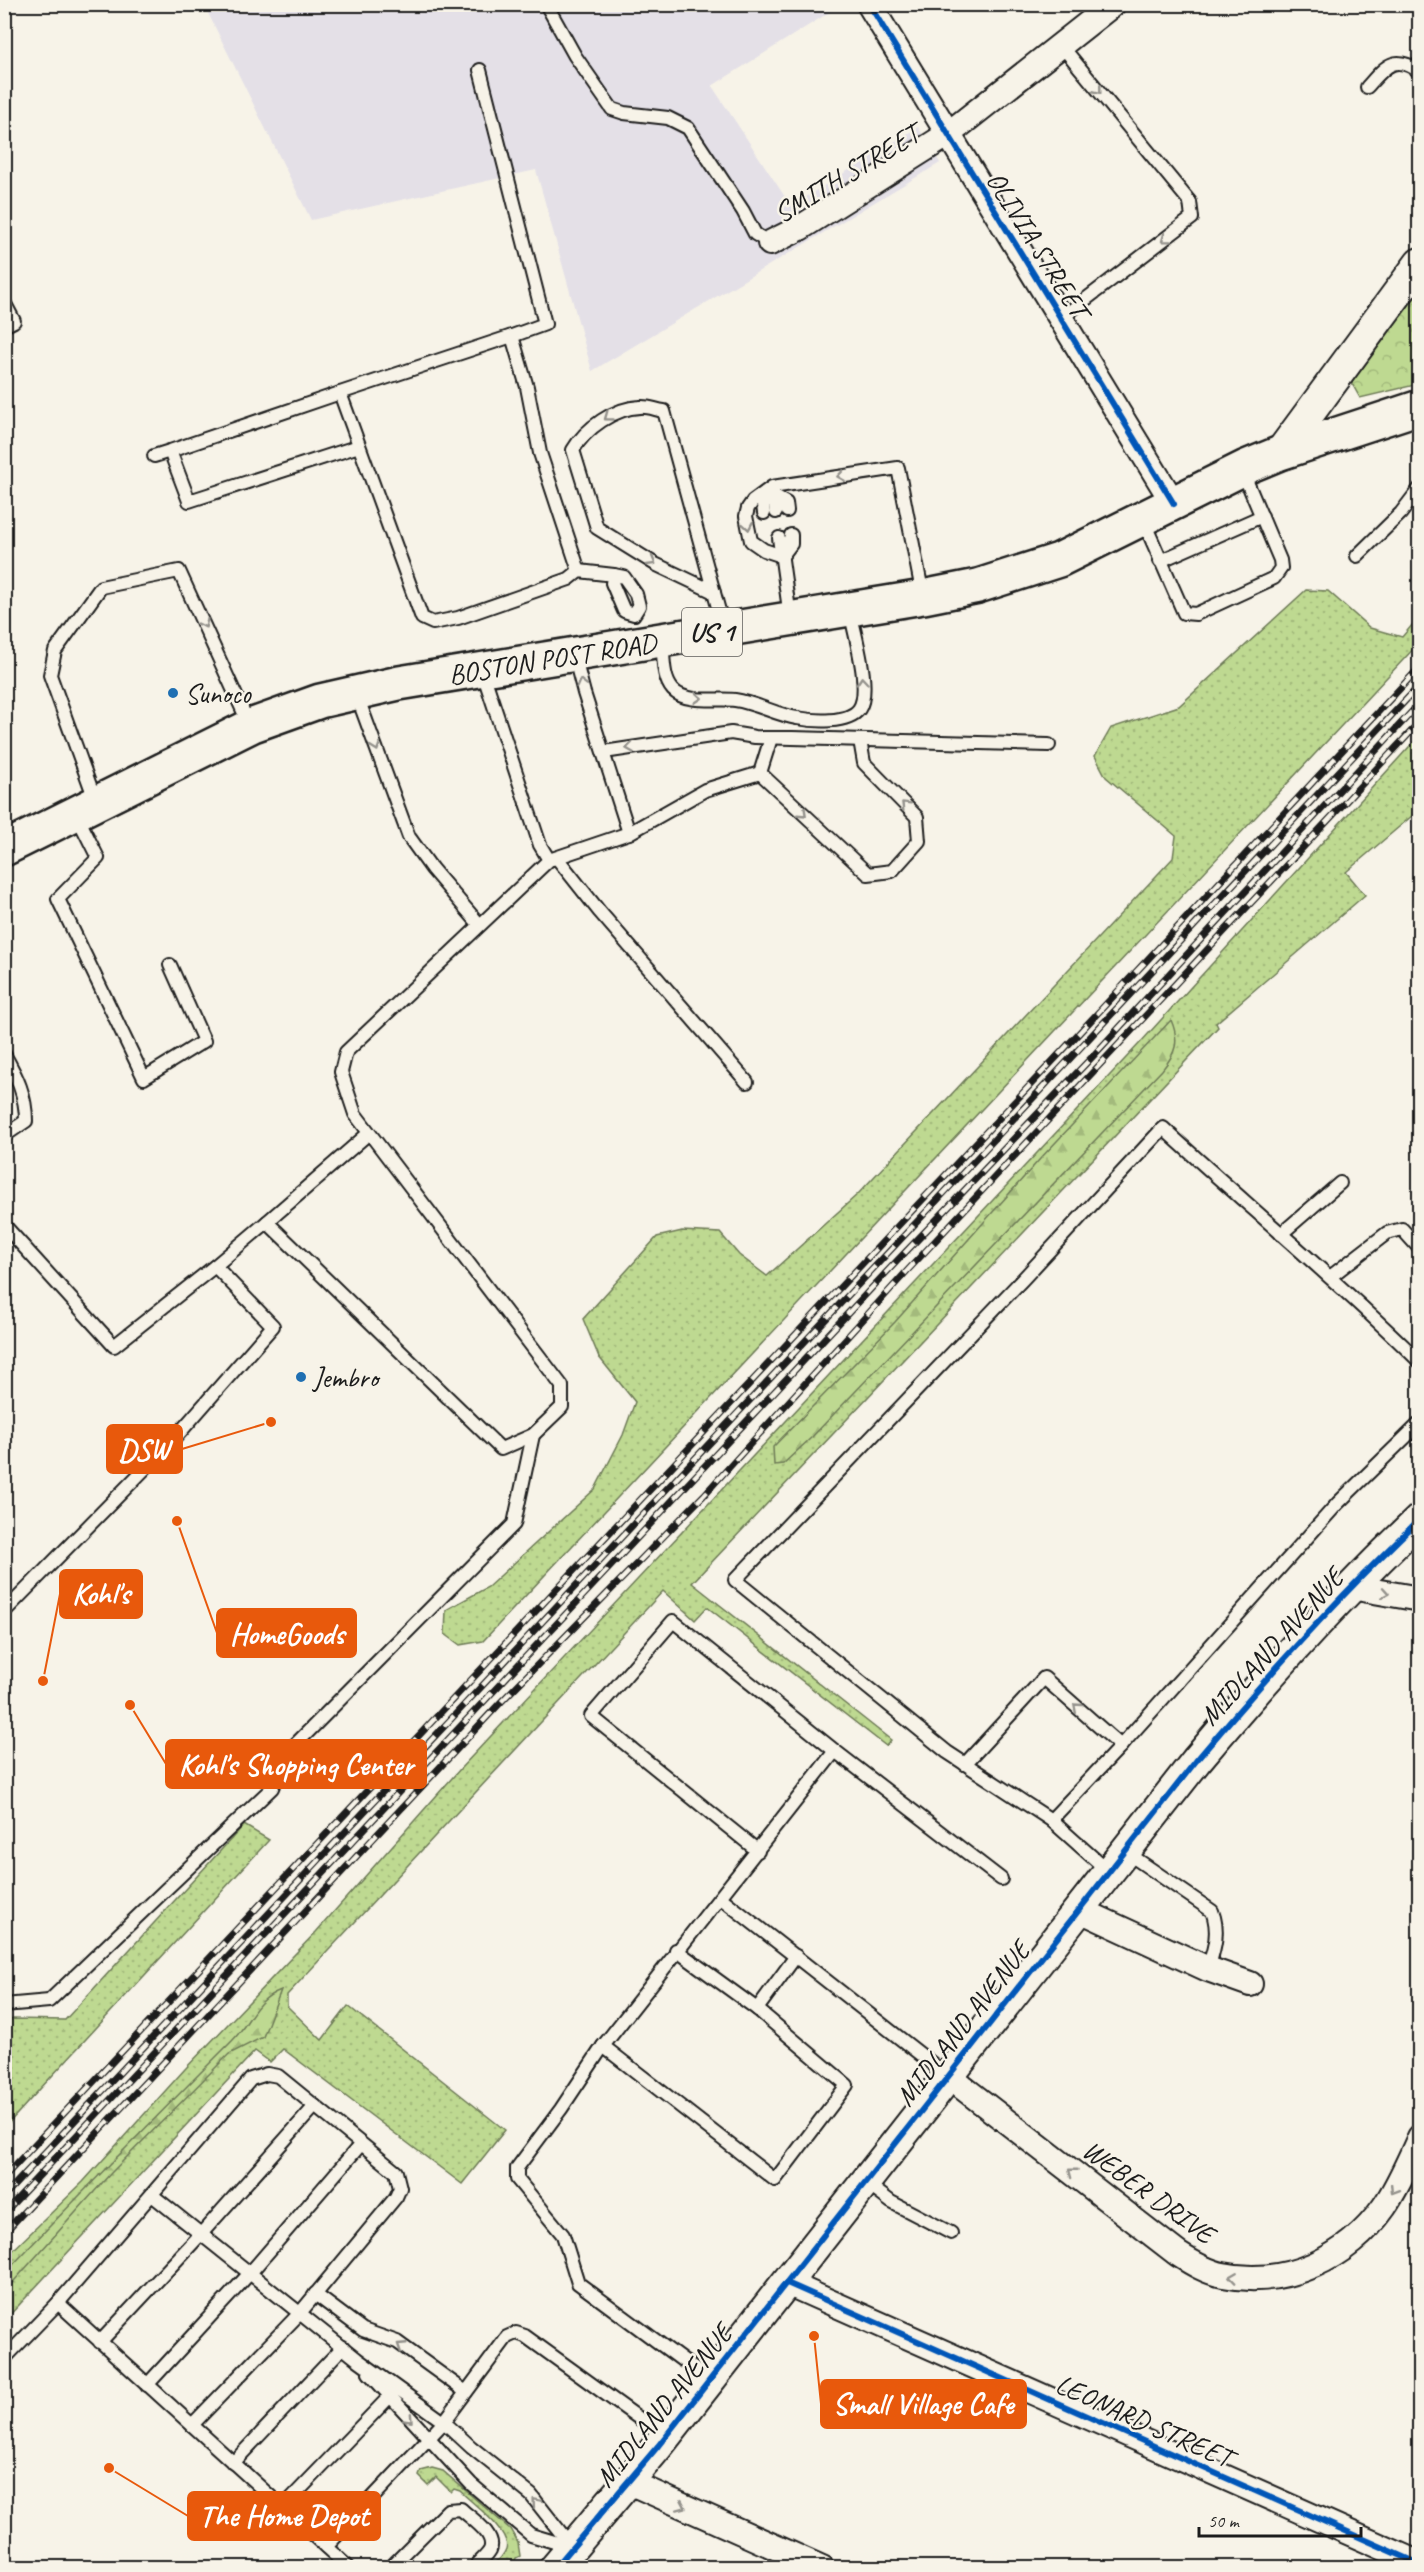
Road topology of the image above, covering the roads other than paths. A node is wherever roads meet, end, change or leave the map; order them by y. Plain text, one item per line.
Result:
1 (546, 4) edge
2 (869, 4) edge
3 (1113, 4) edge
4 (1061, 45) junction
5 (480, 70) dead end
6 (1419, 72) edge
7 (1367, 87) dead end
8 (947, 135) junction
9 (770, 243) joint
10 (1419, 263) edge
11 (4, 302) edge
12 (1060, 319) junction
13 (4, 326) edge
14 (512, 336) junction
15 (340, 393) junction
16 (1419, 407) edge
17 (359, 446) junction
18 (170, 451) junction
19 (1280, 453) junction
20 (153, 456) dead end
21 (1242, 469) junction
22 (1419, 488) edge
23 (773, 491) junction
24 (1174, 504) junction
25 (1262, 516) junction
26 (1143, 520) junction
27 (779, 538) dead end
28 (782, 556) junction
29 (1357, 556) dead end
30 (1160, 561) junction
31 (579, 571) junction
32 (714, 592) junction
33 (923, 597) junction
34 (850, 609) junction
35 (790, 619) junction
36 (724, 630) junction
37 (642, 631) junction
38 (574, 654) junction
39 (482, 669) junction
40 (356, 692) junction
41 (250, 726) junction
42 (771, 738) junction
43 (860, 740) junction
44 (1049, 745) dead end
45 (604, 752) junction
46 (760, 772) junction
47 (86, 808) junction
48 (628, 833) junction
49 (4, 849) edge
50 (553, 859) junction
51 (479, 924) junction
52 (170, 965) dead end
53 (4, 1054) edge
54 (747, 1082) dead end
55 (369, 1132) junction
56 (4, 1136) edge
57 (1340, 1183) dead end
58 (267, 1222) junction
59 (4, 1225) edge
60 (1281, 1234) junction
61 (1419, 1249) edge
62 (215, 1266) junction
63 (1330, 1276) junction
64 (1419, 1362) edge
65 (1419, 1423) edge
66 (533, 1435) junction
67 (1419, 1519) edge
68 (1351, 1587) junction
69 (1419, 1599) edge
70 (4, 1612) edge
71 (1121, 1746) junction
72 (835, 1751) junction
73 (965, 1764) junction
74 (1051, 1820) junction
75 (758, 1851) junction
76 (1116, 1861) junction
77 (1002, 1879) dead end
78 (721, 1898) junction
79 (1078, 1909) junction
80 (676, 1950) junction
81 (796, 1956) junction
82 (1208, 1969) junction
83 (1250, 1984) dead end
84 (4, 2005) edge
85 (757, 2009) junction
86 (603, 2046) junction
87 (948, 2076) junction
88 (315, 2106) junction
89 (1419, 2137) edge
90 (361, 2144) junction
91 (865, 2183) junction
92 (152, 2195) junction
93 (951, 2233) dead end
94 (201, 2234) junction
95 (250, 2273) junction
96 (787, 2283) junction
97 (315, 2294) junction
98 (58, 2303) junction
99 (300, 2313) junction
100 (100, 2342) junction
101 (343, 2347) junction
102 (4, 2359) edge
103 (710, 2381) junction
104 (147, 2385) junction
105 (466, 2392) junction
106 (394, 2393) junction
107 (444, 2422) junction
108 (192, 2425) junction
109 (665, 2438) junction
110 (428, 2439) junction
111 (233, 2463) junction
112 (629, 2482) junction
113 (282, 2507) junction
114 (326, 2547) junction
115 (564, 2558) edge
116 (1419, 2564) edge
117 (349, 2568) edge
118 (390, 2568) edge
119 (474, 2568) edge
120 (822, 2568) edge

1 - 9 lane
2 - 8 street, OLIVIA STREET
3 - 4 street, SMITH STREET
4 - 8 street, SMITH STREET
4 -> 12 lane
5 - 14 lane
6 - 7 lane
8 - 9 street, SMITH STREET
8 - 12 street, OLIVIA STREET
10 - 19 street
11 - 13 lane
12 - 24 street, OLIVIA STREET
14 - 15 lane
14 - 31 lane
15 - 17 lane
15 - 18 lane
16 - 19 main road, BOSTON POST ROAD / US 1
17 - 18 lane
17 - 31 lane
18 - 20 lane
19 - 21 main road, BOSTON POST ROAD / US 1
21 - 24 main road, BOSTON POST ROAD / US 1
21 - 25 lane
22 - 29 lane
23 - 23 lane
23 -> 28 lane
33 -> 23 lane
24 - 26 main road, BOSTON POST ROAD / US 1
25 - 30 lane
25 - 30 lane
26 - 30 lane
26 - 33 main road, BOSTON POST ROAD / US 1
27 - 28 lane
28 - 35 lane
31 - 37 lane
32 -> 32 lane
32 - 36 lane
33 - 34 main road, BOSTON POST ROAD / US 1
34 - 35 main road, BOSTON POST ROAD / US 1
37 -> 34 lane
35 - 36 main road, BOSTON POST ROAD / US 1
36 - 37 main road, BOSTON POST ROAD / US 1
37 - 38 main road, BOSTON POST ROAD / US 1
38 - 39 main road, BOSTON POST ROAD / US 1
45 -> 38 lane
39 - 40 main road, BOSTON POST ROAD / US 1
39 - 50 lane
40 - 41 main road, BOSTON POST ROAD / US 1
40 -> 51 lane
41 - 47 main road, BOSTON POST ROAD / US 1
47 -> 41 lane
42 - 43 lane
42 -> 45 lane
42 - 46 lane
43 - 44 lane
46 -> 43 lane
45 - 48 lane
46 - 48 lane
47 - 49 main road, BOSTON POST ROAD / US 1
47 - 52 lane
48 - 50 lane
50 - 51 lane
50 - 54 lane
51 - 55 lane
53 - 56 lane
55 - 58 lane
55 - 66 lane
57 - 60 lane
58 - 62 lane
58 - 66 lane
59 - 62 lane
60 - 63 lane
60 - 73 lane
61 - 63 lane
62 - 70 lane
63 - 64 lane
65 - 71 lane
66 - 84 lane
67 - 68 street, MIDLAND AVENUE
68 -> 69 street
68 - 76 street, MIDLAND AVENUE
71 -> 73 lane
71 - 74 lane
72 - 75 lane
72 - 75 lane
72 - 77 lane
73 - 74 lane
74 - 76 lane
75 - 78 lane
76 - 79 street, MIDLAND AVENUE
76 - 82 lane
78 - 80 lane
78 - 81 lane
79 - 82 street
79 - 87 street, MIDLAND AVENUE
80 - 85 lane
80 - 86 lane
81 - 85 lane
81 - 87 lane
82 - 83 street
85 - 86 lane
86 - 103 lane
89 -> 87 street, WEBER DRIVE
87 - 91 street, MIDLAND AVENUE
88 - 90 lane
88 - 92 lane
88 - 94 lane
90 - 95 lane
90 - 97 lane
91 - 93 lane
91 - 96 street, MIDLAND AVENUE
92 - 94 lane
92 - 98 lane
94 - 95 lane
94 - 100 lane
95 - 99 lane
95 - 104 lane
96 - 103 street, MIDLAND AVENUE
96 - 116 street, LEONARD STREET
97 - 99 lane
105 -> 97 lane
98 - 100 lane
98 - 102 lane
99 - 101 lane
99 - 108 lane
100 - 104 lane
101 - 106 lane
101 - 111 lane
103 - 109 street, MIDLAND AVENUE
104 - 108 lane
105 - 107 lane
105 - 109 lane
106 - 107 lane
106 -> 110 lane
106 - 113 lane
107 - 110 lane
115 -> 107 lane
108 - 111 lane
109 - 112 street, MIDLAND AVENUE
110 - 114 lane
110 - 115 lane
111 - 113 lane
112 - 115 street, MIDLAND AVENUE
112 -> 120 street
113 - 114 lane
114 - 117 lane
118 - 119 lane

